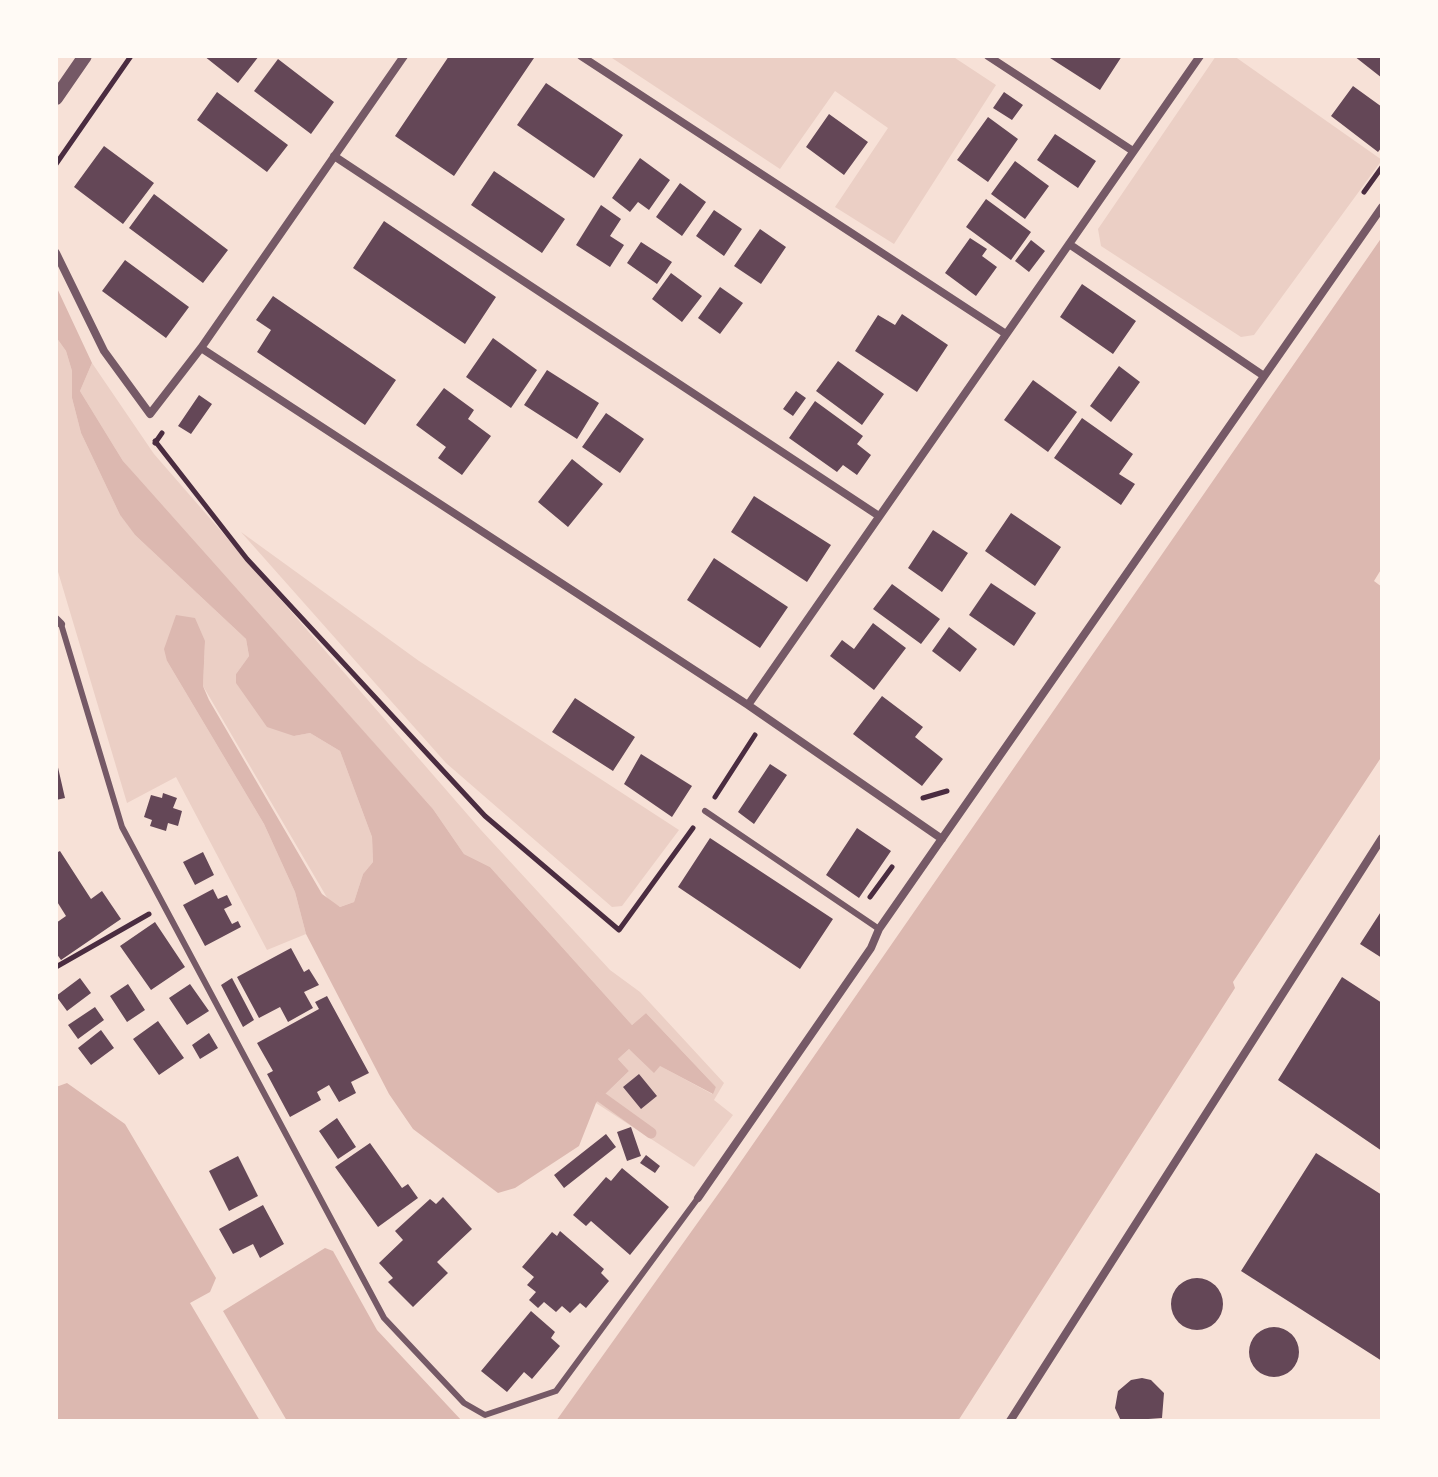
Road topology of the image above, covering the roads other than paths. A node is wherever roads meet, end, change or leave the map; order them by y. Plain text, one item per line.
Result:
1 (85, 56) edge
2 (404, 56) edge
3 (581, 56) edge
4 (988, 56) edge
5 (1200, 56) edge
6 (56, 98) edge
7 (1133, 151) junction
8 (334, 156) junction
9 (1382, 207) edge
10 (1069, 244) junction
11 (56, 253) edge
12 (1006, 334) junction
13 (201, 348) junction
14 (1264, 376) junction
15 (879, 516) junction
16 (58, 621) edge
17 (748, 705) junction
18 (705, 811) road end
19 (1382, 838) edge
20 (942, 839) junction
21 (879, 929) junction
22 (698, 1198) joint
23 (1010, 1421) edge

1 - 6 street
2 - 8 street
3 - 12 street
4 - 7 street
5 - 7 street
7 - 10 street
8 - 13 street
8 - 15 street
9 - 14 street
10 - 12 street
10 - 14 street
11 - 13 street
12 - 15 street
13 - 17 street
14 - 20 street
15 - 17 street
16 - 22 lane
17 - 20 street
18 - 21 lane
19 - 23 street
20 - 21 street
21 - 22 street

